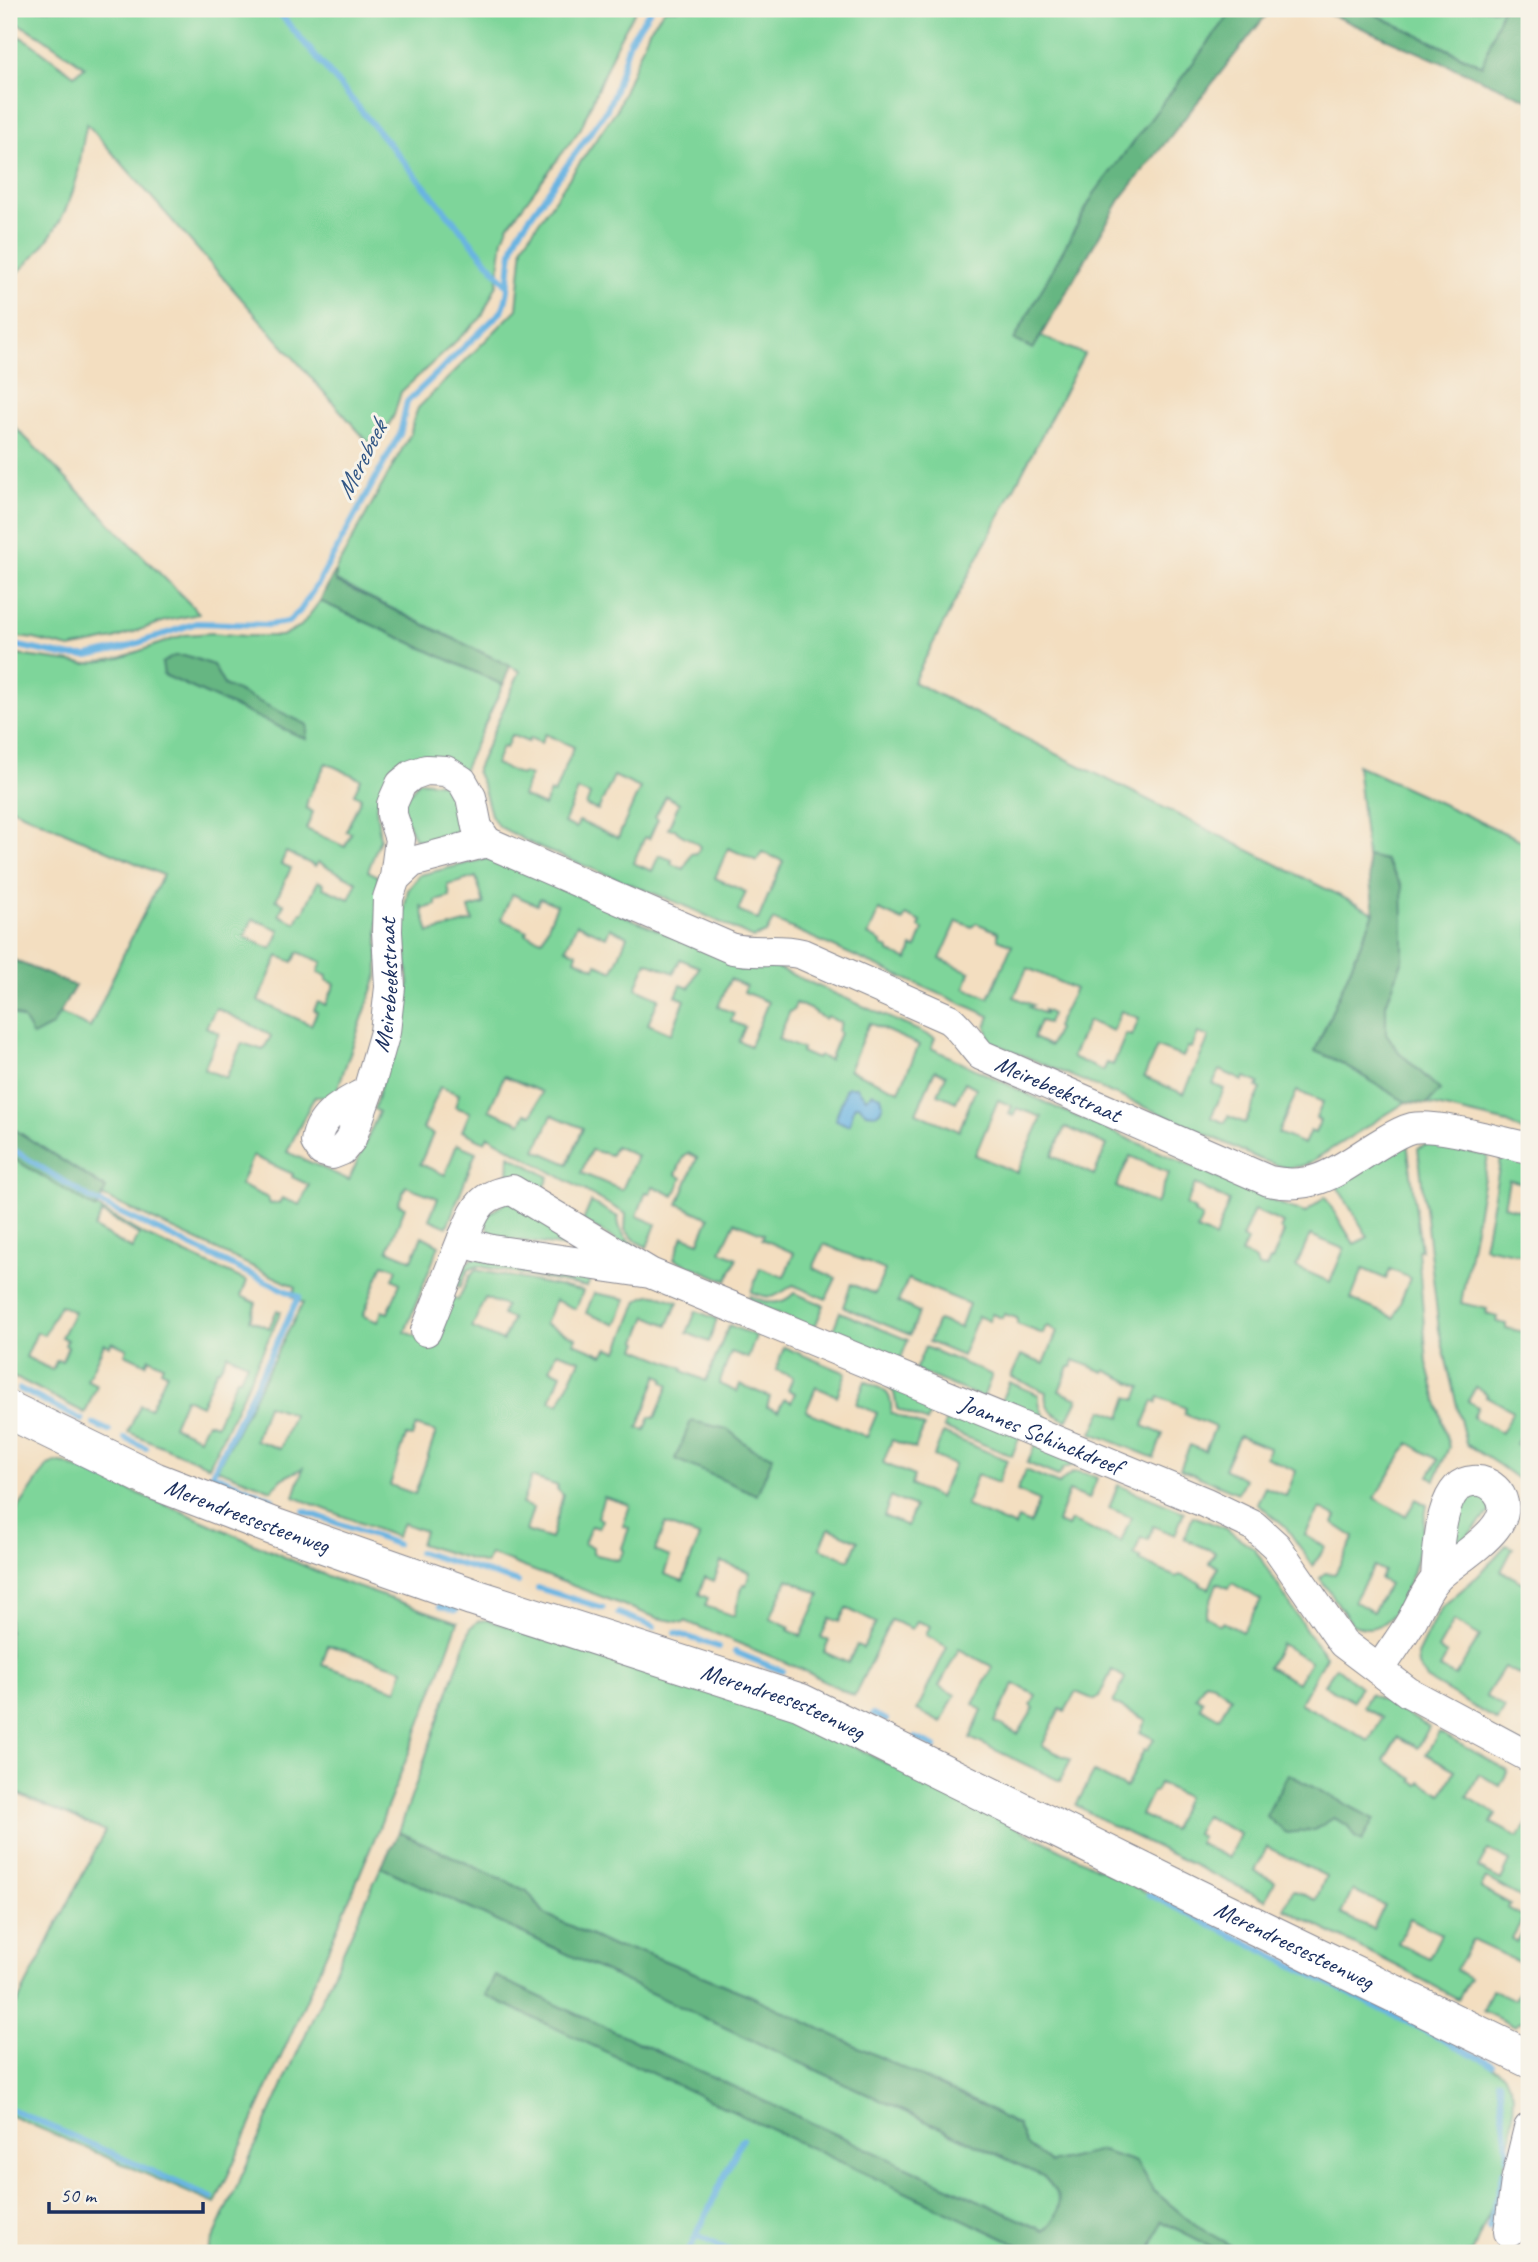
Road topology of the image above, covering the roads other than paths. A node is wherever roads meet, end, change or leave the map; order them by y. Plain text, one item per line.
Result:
1 (486, 842) junction
2 (395, 878) junction
3 (369, 1091) dead end
4 (1529, 1147) edge
5 (463, 1238) junction
6 (650, 1273) junction
7 (426, 1331) dead end
8 (9, 1410) edge
9 (1436, 1578) dead end
10 (1379, 1670) junction
11 (1529, 1757) edge
12 (1529, 2059) edge
13 (1529, 2128) edge
14 (1529, 2196) edge
15 (1504, 2243) edge

1 - 2 street
1 - 2 street, Meirebeekstraat
1 - 4 street, Meirebeekstraat
2 - 3 street, Meirebeekstraat
5 - 6 street, Joannes Schinckdreef
5 - 6 street, Joannes Schinckdreef
5 - 7 street, Joannes Schinckdreef
6 - 10 street, Joannes Schinckdreef
8 - 12 main road, Merendreesesteenweg
9 - 10 street
10 - 11 street, Joannes Schinckdreef
13 - 15 street
14 - 15 street

